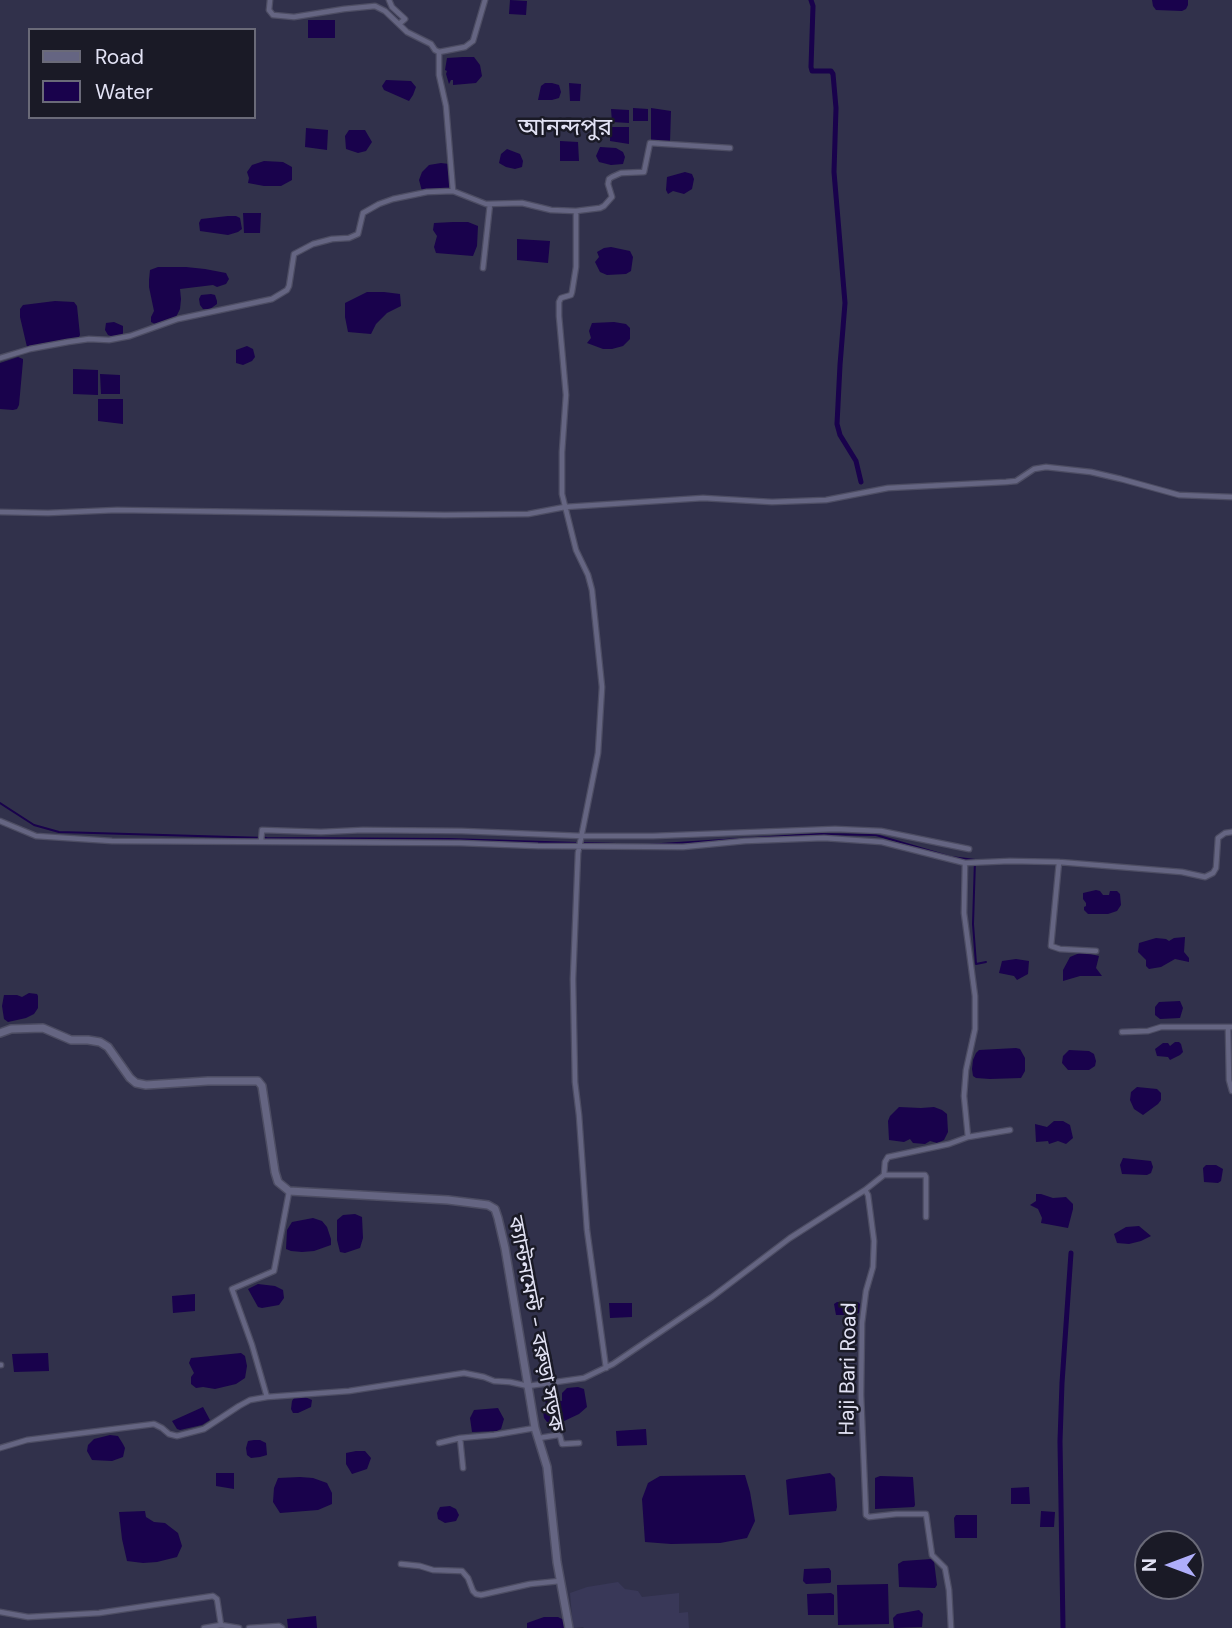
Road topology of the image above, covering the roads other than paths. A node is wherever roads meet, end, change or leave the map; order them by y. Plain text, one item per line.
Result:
1 (270, 0) edge
2 (389, 0) edge
3 (485, 0) edge
4 (399, 24) junction
5 (439, 52) junction
6 (730, 148) dead end
7 (453, 191) junction
8 (490, 204) junction
9 (576, 211) junction
10 (483, 268) dead end
11 (0, 358) edge
12 (1232, 497) edge
13 (565, 507) junction
14 (0, 512) edge
15 (0, 821) edge
16 (1232, 832) edge
17 (261, 840) junction
18 (581, 841) junction
19 (969, 849) dead end
20 (1059, 862) junction
21 (967, 863) junction
22 (1096, 951) dead end
23 (1230, 1027) edge
24 (1122, 1032) dead end
25 (0, 1033) edge
26 (1232, 1091) edge
27 (1010, 1130) dead end
28 (968, 1138) junction
29 (884, 1175) junction
30 (865, 1190) junction
31 (289, 1191) junction
32 (926, 1217) dead end
33 (606, 1368) junction
34 (528, 1386) junction
35 (267, 1397) junction
36 (535, 1428) junction
37 (460, 1438) junction
38 (539, 1438) junction
39 (439, 1443) dead end
40 (579, 1443) dead end
41 (0, 1448) edge
42 (463, 1468) dead end
43 (401, 1564) dead end
44 (560, 1581) junction
45 (0, 1612) edge
46 (221, 1625) junction
47 (204, 1628) edge
48 (239, 1628) edge
49 (249, 1628) edge
50 (282, 1628) edge
51 (569, 1628) edge
52 (951, 1628) edge

1 - 4 street
2 - 4 street
3 - 5 street
4 - 5 street
5 - 7 street
6 - 9 street
7 - 8 street
7 - 11 street
8 - 9 street
8 - 10 street
9 - 13 street
12 - 13 street
13 - 14 street
13 - 18 street
15 - 17 street
16 - 20 street
17 - 18 street
17 - 18 street
18 - 19 street
18 - 21 street
18 - 33 street
20 - 21 street
20 - 22 street
21 - 28 street
23 - 24 street
23 - 26 street
25 - 31 main road
27 - 28 street
28 - 29 street
29 - 30 street
29 - 32 street
30 - 33 street
30 - 52 street, Haji Bari Road
31 - 34 main road, ক্যান্টনমেন্ট - বরুড়া সড়ক
31 - 35 street
33 - 34 street
34 - 35 street
34 - 36 main road, ক্যান্টনমেন্ট - বরুড়া সড়ক
35 - 41 street
36 - 37 street
36 - 38 main road, ক্যান্টনমেন্ট - বরুড়া সড়ক
37 - 39 street
37 - 42 street
38 - 40 street
38 - 44 main road, ক্যান্টনমেন্ট - বরুড়া সড়ক
43 - 44 street
44 - 51 main road, ক্যান্টনমেন্ট - বরুড়া সড়ক
45 - 46 street
46 - 47 street
46 - 48 street
49 - 50 street

